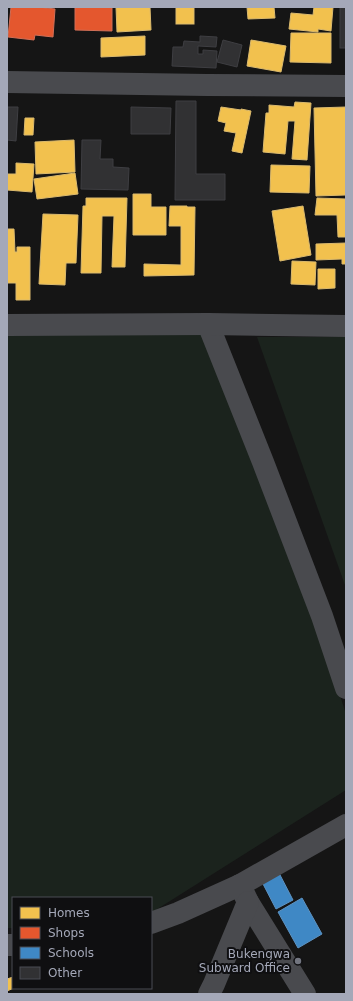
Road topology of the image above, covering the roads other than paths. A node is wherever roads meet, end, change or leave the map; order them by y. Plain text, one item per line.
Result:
1 (7, 82) edge
2 (346, 86) edge
3 (208, 324) junction
4 (7, 325) edge
5 (346, 326) edge
6 (346, 688) edge
7 (346, 825) edge
8 (244, 894) junction
9 (152, 923) edge
10 (209, 994) edge
11 (305, 994) edge

1 - 2 street
3 - 4 street
3 - 5 street
3 - 6 street
7 - 8 street
8 - 9 street
8 - 10 street
8 - 11 street

